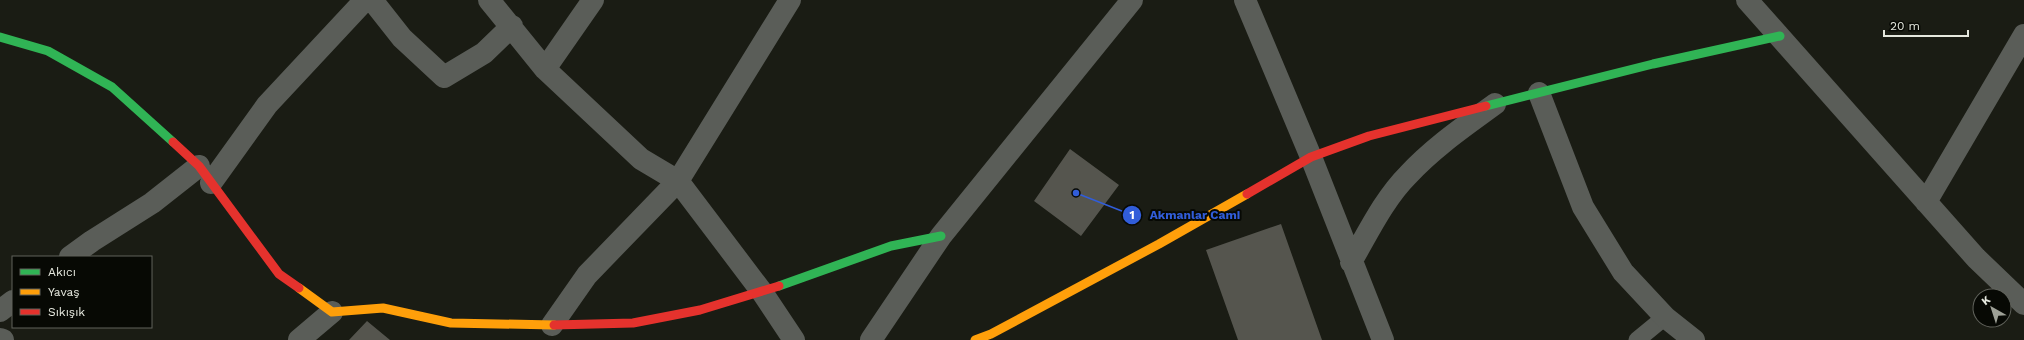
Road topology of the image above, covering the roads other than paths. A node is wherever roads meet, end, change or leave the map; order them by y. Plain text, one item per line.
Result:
1 (365, 0) edge
2 (372, 0) edge
3 (489, 0) edge
4 (593, 0) edge
5 (790, 0) edge
6 (1132, 0) edge
7 (1245, 0) edge
8 (1747, 0) edge
9 (512, 26) junction
10 (2024, 35) edge
11 (1780, 36) junction
12 (0, 37) edge
13 (545, 69) junction
14 (1539, 93) junction
15 (1497, 103) junction
16 (1311, 157) junction
17 (199, 166) junction
18 (678, 181) junction
19 (212, 183) junction
20 (1926, 202) junction
21 (941, 236) junction
22 (71, 256) edge
23 (1351, 262) junction
24 (762, 292) junction
25 (12, 302) edge
26 (2024, 304) edge
27 (0, 311) edge
28 (332, 312) junction
29 (1665, 317) junction
30 (552, 325) junction
31 (0, 339) edge
32 (3, 340) edge
33 (299, 340) edge
34 (794, 340) edge
35 (871, 340) edge
36 (975, 340) edge
37 (1382, 340) edge
38 (1637, 340) edge
39 (1694, 340) edge

1 - 19 street
2 - 9 street
3 - 9 street
4 - 13 street
5 - 18 street
6 - 21 street
7 - 16 street
8 - 11 street
9 - 13 street
10 - 20 street
11 - 14 street
11 - 20 street
12 - 17 street
13 - 18 street
14 - 15 street
14 - 29 street
15 - 16 street
15 - 23 street
16 - 23 street
16 - 36 street
17 - 19 street
17 - 22 street
18 - 24 street
18 - 30 street
19 - 28 street
20 - 26 street
21 - 24 street
21 - 35 street
23 - 37 street
24 - 30 street
24 - 34 street
25 - 27 street
28 - 30 street
28 - 33 street
29 - 38 lane
29 - 39 street
31 - 32 street

